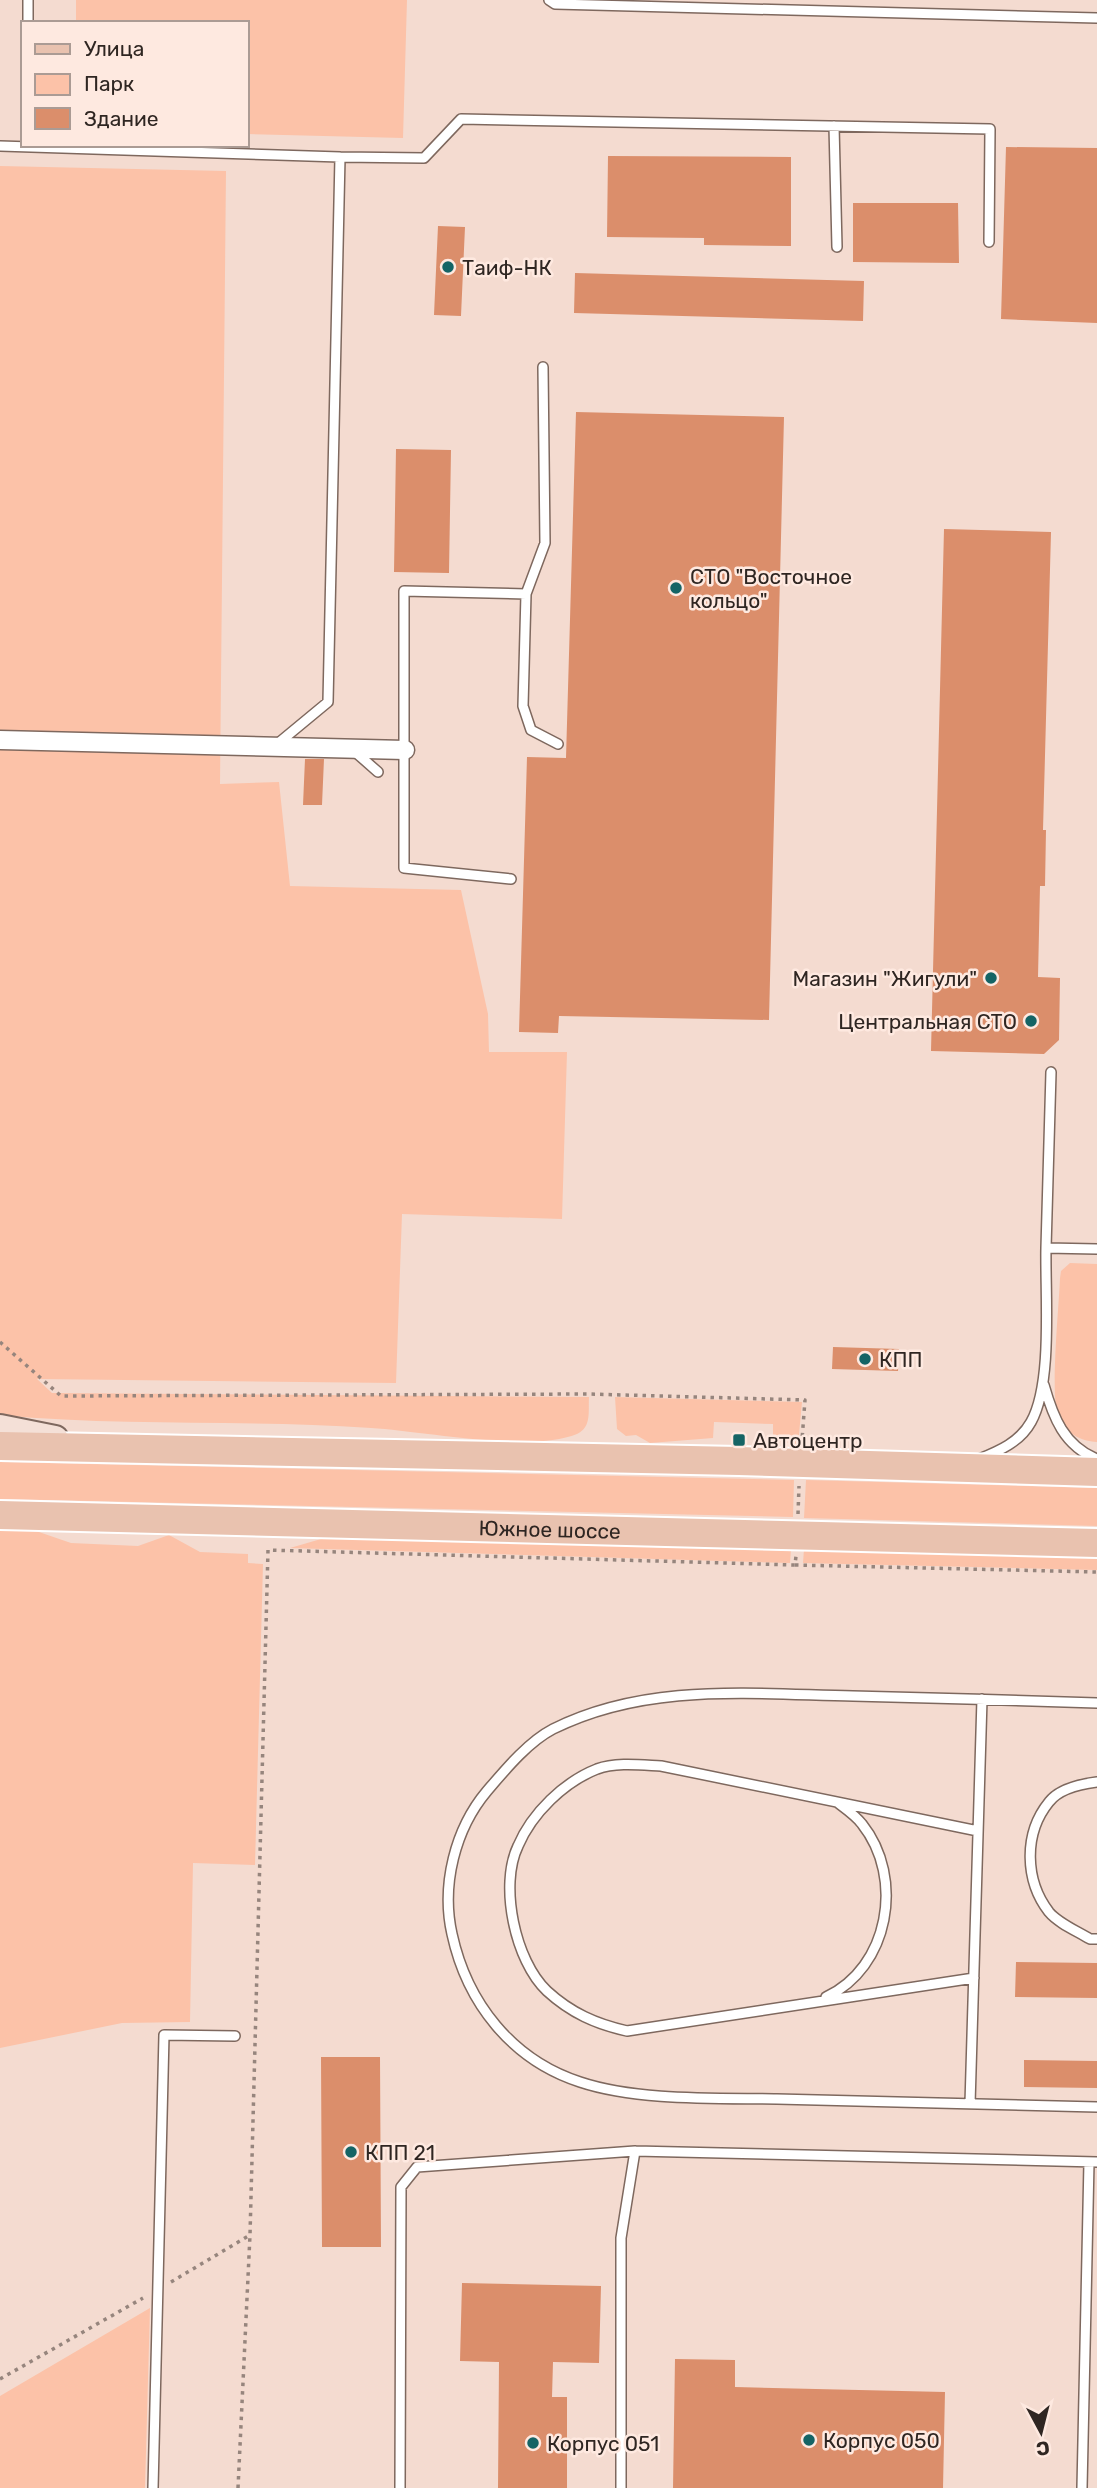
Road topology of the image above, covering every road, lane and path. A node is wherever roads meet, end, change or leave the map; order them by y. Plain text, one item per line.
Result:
1 (29, 0) edge
2 (549, 0) edge
3 (1097, 18) edge
4 (28, 21) edge
5 (834, 126) junction
6 (0, 146) edge
7 (21, 146) edge
8 (55, 147) edge
9 (340, 157) junction
10 (989, 242) dead end
11 (837, 247) dead end
12 (543, 367) dead end
13 (526, 594) junction
14 (0, 740) edge
15 (558, 744) dead end
16 (274, 747) junction
17 (352, 749) junction
18 (405, 750) junction
19 (378, 772) dead end
20 (511, 879) dead end
21 (1051, 1072) dead end
22 (1046, 1248) junction
23 (1097, 1249) edge
24 (0, 1342) edge
25 (1043, 1382) junction
26 (0, 1428) edge
27 (0, 1446) edge
28 (157, 1449) junction
29 (1097, 1459) edge
30 (800, 1463) junction
31 (945, 1467) junction
32 (1097, 1472) edge
33 (0, 1516) edge
34 (797, 1535) junction
35 (1097, 1543) edge
36 (795, 1565) junction
37 (1097, 1572) edge
38 (982, 1699) junction
39 (1097, 1703) edge
40 (1097, 1782) edge
41 (838, 1802) junction
42 (978, 1831) junction
43 (1097, 1939) edge
44 (974, 1978) junction
45 (814, 2002) junction
46 (235, 2036) dead end
47 (970, 2104) junction
48 (1097, 2107) edge
49 (635, 2151) junction
50 (1093, 2162) edge
51 (250, 2235) junction
52 (158, 2289) junction
53 (0, 2379) edge
54 (153, 2488) edge
55 (238, 2488) edge
56 (400, 2488) edge
57 (621, 2488) edge
58 (1082, 2488) edge

1 - 4 lane
2 - 3 lane
5 - 9 lane
5 - 10 lane
5 - 11 lane
6 - 7 lane
8 - 9 lane
9 - 16 lane
12 - 13 lane
13 - 15 lane
13 - 18 lane
14 - 16 street
16 - 17 street
17 - 18 street
17 - 19 lane
18 - 20 lane
21 - 22 lane
22 - 23 lane
22 - 25 lane
24 - 30 path
25 - 29 lane
25 - 31 lane
26 - 28 main road
27 - 28 main road
28 - 30 main road
30 - 31 main road
30 - 34 path
31 - 32 main road
33 - 34 main road, Южное шоссе
34 - 35 main road, Южное шоссе
34 - 36 path
36 - 37 path
36 - 51 path
38 - 39 lane
38 - 42 lane
38 - 47 lane
40 - 43 lane
41 - 42 lane
41 - 45 lane
41 - 45 lane
42 - 44 lane
44 - 45 lane
44 - 47 lane
46 - 52 lane
47 - 48 lane
49 - 50 lane
49 - 56 lane
49 - 57 lane
50 - 58 lane
51 - 52 path
51 - 55 path
52 - 53 path
52 - 54 lane

